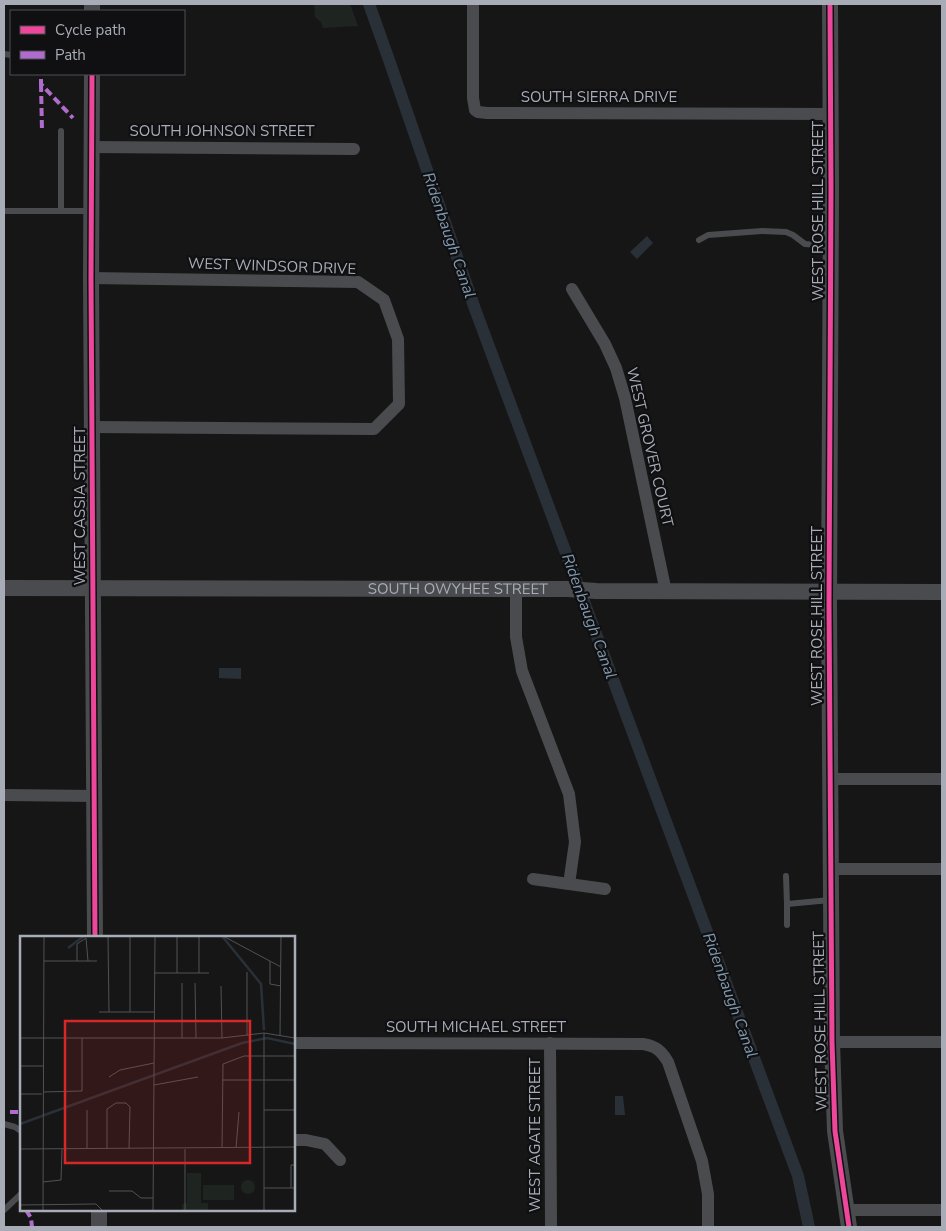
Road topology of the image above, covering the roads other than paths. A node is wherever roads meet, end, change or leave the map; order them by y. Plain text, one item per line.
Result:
1 (473, 4) edge
2 (830, 4) edge
3 (92, 75) edge
4 (830, 114) junction
5 (61, 131) dead end
6 (91, 146) junction
7 (354, 149) dead end
8 (4, 211) edge
9 (61, 211) junction
10 (91, 211) junction
11 (700, 240) dead end
12 (830, 246) junction
13 (91, 278) junction
14 (572, 289) dead end
15 (92, 427) junction
16 (4, 588) edge
17 (94, 588) junction
18 (516, 589) junction
19 (666, 592) junction
20 (829, 592) junction
21 (942, 592) edge
22 (831, 779) junction
23 (942, 779) edge
24 (4, 795) edge
25 (94, 796) junction
26 (831, 869) junction
27 (942, 869) edge
28 (786, 876) dead end
29 (533, 879) dead end
30 (569, 884) junction
31 (605, 889) dead end
32 (831, 900) junction
33 (787, 904) junction
34 (787, 925) dead end
35 (95, 936) edge
36 (832, 1042) junction
37 (942, 1042) edge
38 (295, 1043) edge
39 (550, 1043) junction
40 (4, 1124) edge
41 (20, 1130) edge
42 (295, 1140) edge
43 (340, 1160) dead end
44 (20, 1195) edge
45 (4, 1210) edge
46 (846, 1210) junction
47 (942, 1210) edge
48 (99, 1211) edge
49 (99, 1227) edge
50 (551, 1227) edge
51 (708, 1227) edge
52 (849, 1227) edge

1 - 4 street, SOUTH SIERRA DRIVE
2 - 4 street, WEST ROSE HILL STREET
3 - 6 street, WEST CASSIA STREET
4 - 12 street, WEST ROSE HILL STREET
5 - 9 lane
6 - 7 street, SOUTH JOHNSON STREET
6 - 10 street, WEST CASSIA STREET
8 - 9 lane
9 - 10 lane
10 - 13 street, WEST CASSIA STREET
11 - 12 lane
12 - 20 street, WEST ROSE HILL STREET
13 - 15 street, WEST CASSIA STREET
13 - 15 street, WEST WINDSOR DRIVE
14 - 19 street, WEST GROVER COURT
15 - 17 street, WEST CASSIA STREET
16 - 17 street, SOUTH OWYHEE STREET
17 - 18 street, SOUTH OWYHEE STREET
17 - 25 street, WEST CASSIA STREET
18 - 19 street, SOUTH OWYHEE STREET
18 - 30 street
19 - 20 street, SOUTH OWYHEE STREET
20 - 21 street, SOUTH OWYHEE STREET
20 - 22 street, WEST ROSE HILL STREET
22 - 23 street
22 - 26 street, WEST ROSE HILL STREET
24 - 25 street
25 - 35 street, WEST CASSIA STREET
26 - 27 street
26 - 32 street, WEST ROSE HILL STREET
28 - 33 lane
29 - 30 street
30 - 31 street
32 - 33 lane
32 - 36 street, WEST ROSE HILL STREET
33 - 34 lane
36 - 37 street
36 - 46 street, WEST ROSE HILL STREET
38 - 39 street, SOUTH MICHAEL STREET
39 - 50 street, WEST AGATE STREET
39 - 51 street, SOUTH MICHAEL STREET
40 - 41 lane
42 - 43 street
44 - 45 lane
46 - 47 street
46 - 52 street, WEST ROSE HILL STREET
48 - 49 street

